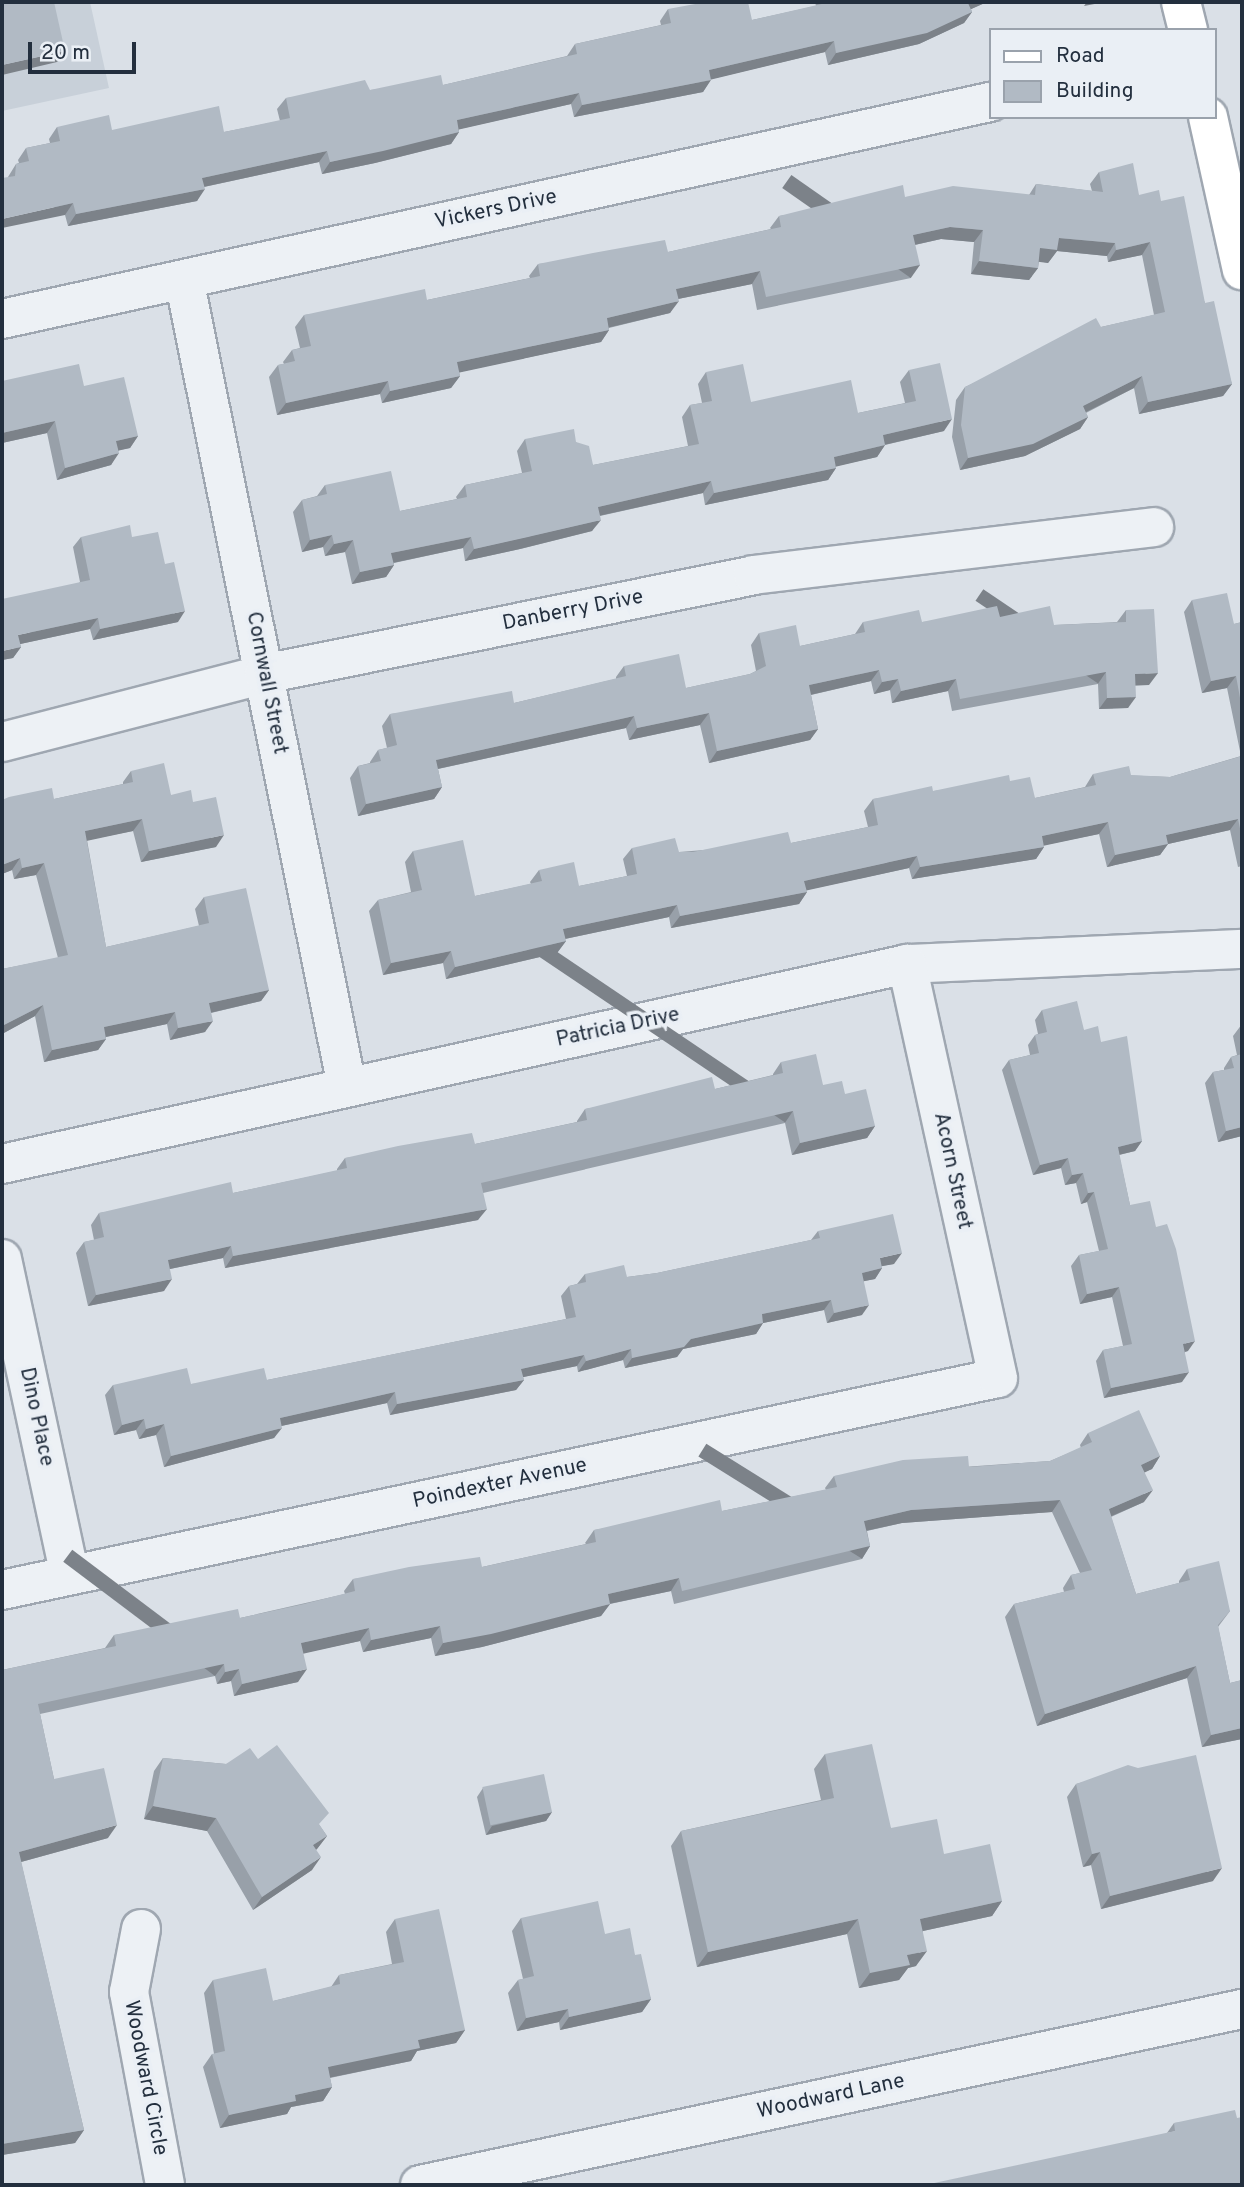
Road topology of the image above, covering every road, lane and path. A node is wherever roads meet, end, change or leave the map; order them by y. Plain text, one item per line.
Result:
1 (1181, 2) edge
2 (1188, 28) edge
3 (988, 102) edge
4 (1208, 119) edge
5 (1240, 249) edge
6 (184, 279) junction
7 (2, 318) edge
8 (1154, 527) dead end
9 (264, 674) junction
10 (2, 741) edge
11 (1242, 949) edge
12 (907, 964) junction
13 (348, 1087) junction
14 (2, 1164) edge
15 (2, 1259) edge
16 (998, 1378) joint
17 (70, 1575) junction
18 (2, 1590) edge
19 (141, 1929) dead end
20 (1242, 2010) edge
21 (165, 2185) edge
22 (420, 2185) edge

1 - 2 main road
3 - 6 street, Vickers Drive
4 - 5 main road
6 - 7 street, Vickers Drive
6 - 9 street, Cornwall Street
8 - 9 street, Danberry Drive
9 - 10 street, Danberry Drive
9 - 13 street, Cornwall Street
11 - 12 street, Patricia Drive
12 - 13 street, Patricia Drive
12 - 16 street, Acorn Street
13 - 14 street, Patricia Drive
15 - 17 street, Dino Place
16 - 17 street, Poindexter Avenue
17 - 18 street, Poindexter Avenue
19 - 21 street, Woodward Circle
20 - 22 street, Woodward Lane

